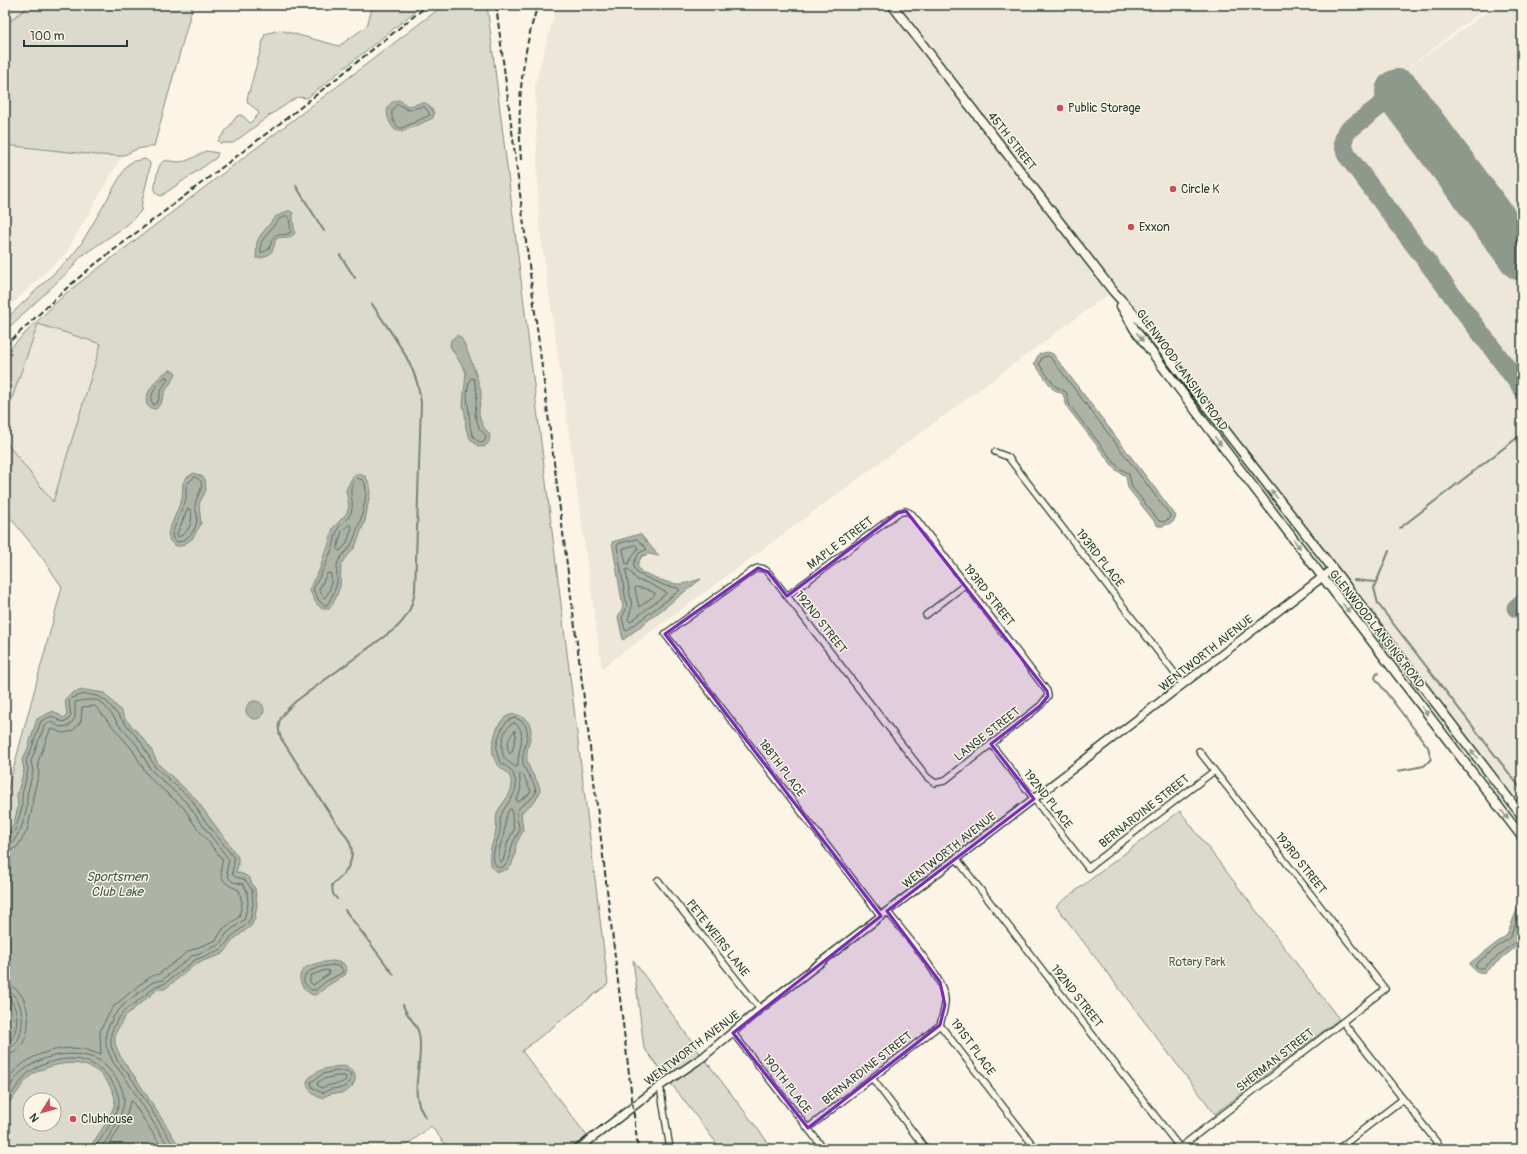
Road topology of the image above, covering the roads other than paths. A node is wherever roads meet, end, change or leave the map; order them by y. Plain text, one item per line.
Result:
1 (892, 5) edge
2 (1112, 291) junction
3 (995, 452) dead end
4 (906, 511) joint
5 (1333, 569) junction
6 (1322, 577) junction
7 (966, 584) junction
8 (787, 596) junction
9 (926, 615) dead end
10 (665, 634) joint
11 (1183, 684) junction
12 (1048, 696) joint
13 (991, 744) junction
14 (1199, 751) dead end
15 (1214, 771) junction
16 (935, 783) joint
17 (1034, 798) junction
18 (1522, 816) edge
19 (1522, 838) edge
20 (956, 858) junction
21 (1088, 868) joint
22 (658, 880) dead end
23 (887, 912) junction
24 (881, 916) junction
25 (1385, 989) joint
26 (760, 1009) junction
27 (1343, 1022) junction
28 (940, 1025) junction
29 (733, 1033) junction
30 (872, 1078) junction
31 (660, 1086) junction
32 (1403, 1099) junction
33 (808, 1128) junction
34 (1179, 1148) edge
35 (578, 1149) edge
36 (670, 1149) edge
37 (824, 1149) edge
38 (926, 1149) edge
39 (1036, 1149) edge
40 (1338, 1149) edge
41 (1442, 1149) edge

1 - 2 main road, 45TH STREET
5 -> 2 main road, GLENWOOD LANSING ROAD
2 -> 6 main road, GLENWOOD LANSING ROAD
3 - 11 street, 193RD PLACE
4 - 7 street, 193RD STREET
4 - 8 street, MAPLE STREET
5 - 6 street, WENTWORTH AVENUE
18 -> 5 main road, GLENWOOD LANSING ROAD
6 - 11 street, WENTWORTH AVENUE
6 -> 19 main road, GLENWOOD LANSING ROAD
7 - 9 street
7 - 12 street, 193RD STREET
8 - 10 street, 192ND STREET
8 - 16 street, 192ND STREET
10 - 24 street, 188TH PLACE
11 - 17 street, WENTWORTH AVENUE
12 - 13 street, LANGE STREET
13 - 16 street, LANGE STREET
13 - 17 street, 192ND PLACE
14 - 15 street, 193RD STREET
15 - 21 street, BERNARDINE STREET
15 - 25 street, 193RD STREET
17 - 20 street, WENTWORTH AVENUE
17 - 21 street, 192ND PLACE
20 - 23 street, WENTWORTH AVENUE
20 - 34 street, 192ND STREET
22 - 26 street, PETE WEIRS LANE
23 - 24 street, WENTWORTH AVENUE
23 - 28 street, 191ST PLACE
24 - 26 street, WENTWORTH AVENUE
25 - 27 street, SHERMAN STREET
26 - 29 street, WENTWORTH AVENUE
27 - 32 street
27 - 34 street, SHERMAN STREET
28 - 30 street, BERNARDINE STREET
28 - 39 street, 191ST PLACE
29 - 31 street, WENTWORTH AVENUE
29 - 33 street, 190TH PLACE
30 - 33 street, BERNARDINE STREET
30 - 38 street
31 - 35 street, WENTWORTH AVENUE
31 - 36 street
32 - 40 street
32 - 41 street
33 - 37 street, 190TH PLACE

